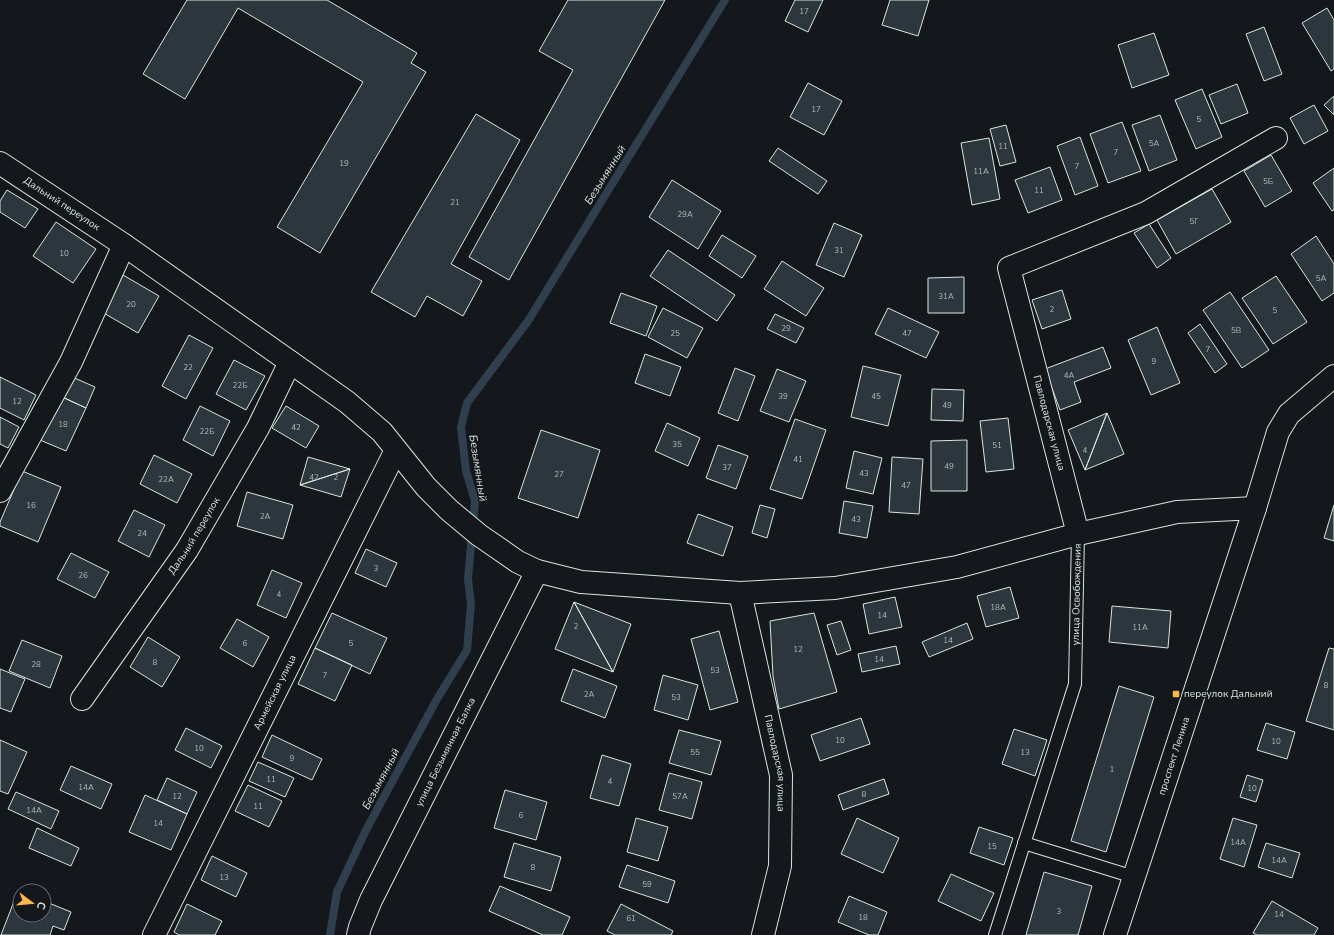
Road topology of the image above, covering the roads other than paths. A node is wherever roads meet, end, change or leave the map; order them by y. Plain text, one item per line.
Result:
1 (1276, 138) dead end
2 (0, 163) edge
3 (124, 245) junction
4 (290, 362) junction
5 (1334, 376) edge
6 (396, 450) junction
7 (0, 491) edge
8 (1255, 508) junction
9 (1078, 534) junction
10 (528, 567) junction
11 (740, 593) junction
12 (82, 699) dead end
13 (1024, 842) junction
14 (1134, 877) junction
15 (154, 935) edge
16 (358, 935) edge
17 (763, 935) edge
18 (995, 935) edge
19 (1115, 935) edge

1 - 9 street, Павлодарская улица
2 - 3 street, Дальний переулок
3 - 4 street, Дальний переулок
3 - 7 street
4 - 6 street, Дальний переулок
4 - 12 street, Дальний переулок
5 - 8 street
6 - 10 street, Дальний переулок
6 - 15 street, Армейская улица
8 - 9 street, улица Освобождения
8 - 14 street, проспект Ленина
9 - 11 street
9 - 13 lane, улица Освобождения
10 - 11 street
10 - 16 street, улица Безымянная Балка
11 - 17 street, Павлодарская улица
13 - 14 lane
13 - 18 lane, улица Освобождения
14 - 19 street, проспект Ленина

